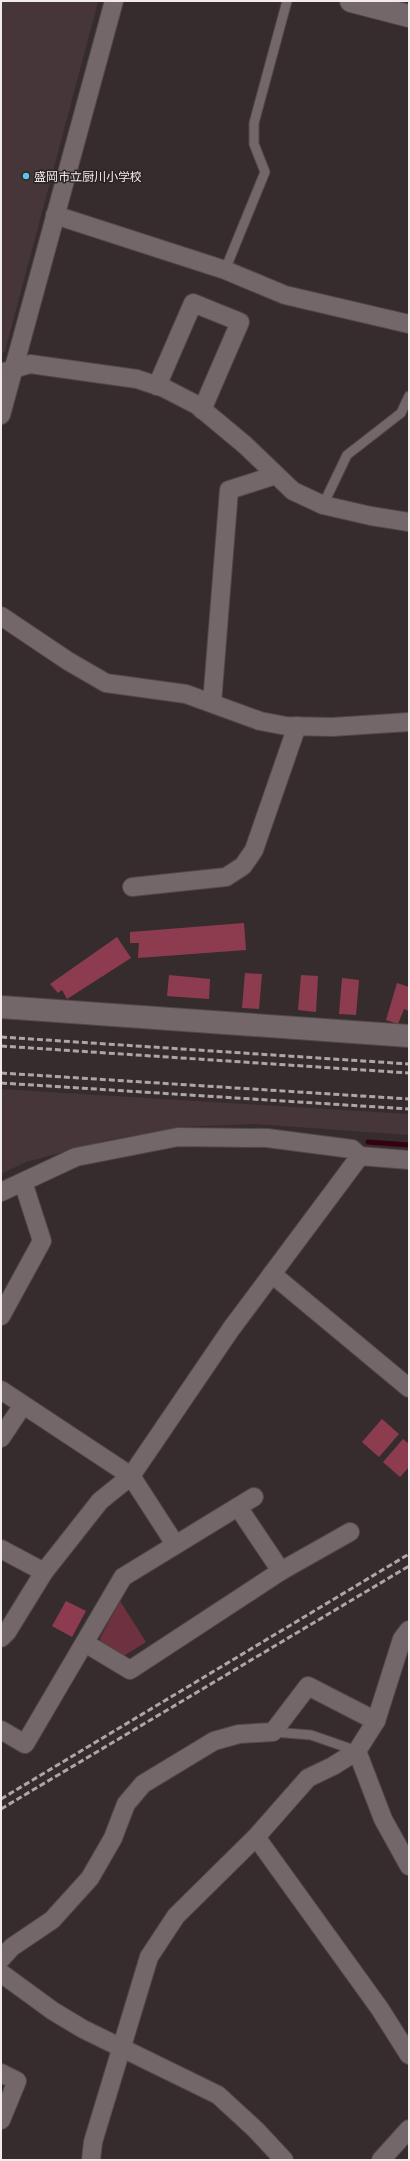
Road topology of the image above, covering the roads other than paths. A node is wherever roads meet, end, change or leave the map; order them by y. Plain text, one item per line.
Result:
1 (114, 1) edge
2 (287, 1) edge
3 (351, 1) edge
4 (409, 16) edge
5 (55, 215) junction
6 (225, 270) junction
7 (409, 324) edge
8 (7, 371) edge
9 (157, 386) junction
10 (409, 396) edge
11 (202, 410) junction
12 (1, 415) edge
13 (276, 475) junction
14 (323, 505) junction
15 (409, 522) edge
16 (1, 616) edge
17 (212, 703) junction
18 (409, 722) edge
19 (297, 726) junction
20 (132, 887) dead end
21 (1, 1007) edge
22 (409, 1036) edge
23 (360, 1156) junction
24 (409, 1160) edge
25 (23, 1182) junction
26 (1, 1192) edge
27 (272, 1274) junction
28 (1, 1316) edge
29 (409, 1388) edge
30 (1, 1390) edge
31 (23, 1405) junction
32 (1, 1438) edge
33 (131, 1476) junction
34 (254, 1497) dead end
35 (238, 1507) junction
36 (350, 1532) dead end
37 (175, 1544) junction
38 (1, 1549) edge
39 (281, 1571) junction
40 (44, 1572) junction
41 (409, 1630) edge
42 (1, 1638) edge
43 (85, 1643) junction
44 (376, 1721) junction
45 (1, 1730) edge
46 (274, 1732) junction
47 (357, 1751) junction
48 (256, 1837) junction
49 (409, 1866) edge
50 (1, 1959) edge
51 (1, 1972) edge
52 (121, 2049) junction
53 (409, 2055) edge
54 (1, 2073) edge
55 (1, 2120) edge
56 (409, 2129) edge
57 (91, 2160) edge
58 (284, 2160) edge
59 (381, 2160) edge

1 - 5 street
2 - 6 lane
3 - 4 street
5 - 6 street
5 - 8 street
6 - 7 street
8 - 9 street
8 - 12 street
9 - 11 street
9 - 11 street
10 - 14 lane
11 - 13 street
13 - 14 street
13 - 17 street
14 - 15 street
16 - 17 street
17 - 19 street
18 - 19 street
19 - 20 street
21 - 22 street
23 - 24 street
23 - 25 street
23 - 27 street
25 - 26 street
25 - 28 street
27 - 29 street
27 - 33 street
30 - 31 street
31 - 32 street
31 - 33 street
33 - 37 street
33 - 40 street
34 - 35 street
35 - 37 street
35 - 39 street
36 - 39 street
37 - 43 street
38 - 40 street
39 - 43 street
40 - 42 street
41 - 44 street
43 - 45 street
44 - 46 street
44 - 47 street
46 - 47 lane
46 - 50 street
47 - 48 street
47 - 49 street
48 - 52 street
48 - 53 street
51 - 52 street
52 - 57 street
52 - 58 street
54 - 55 street
56 - 59 street

